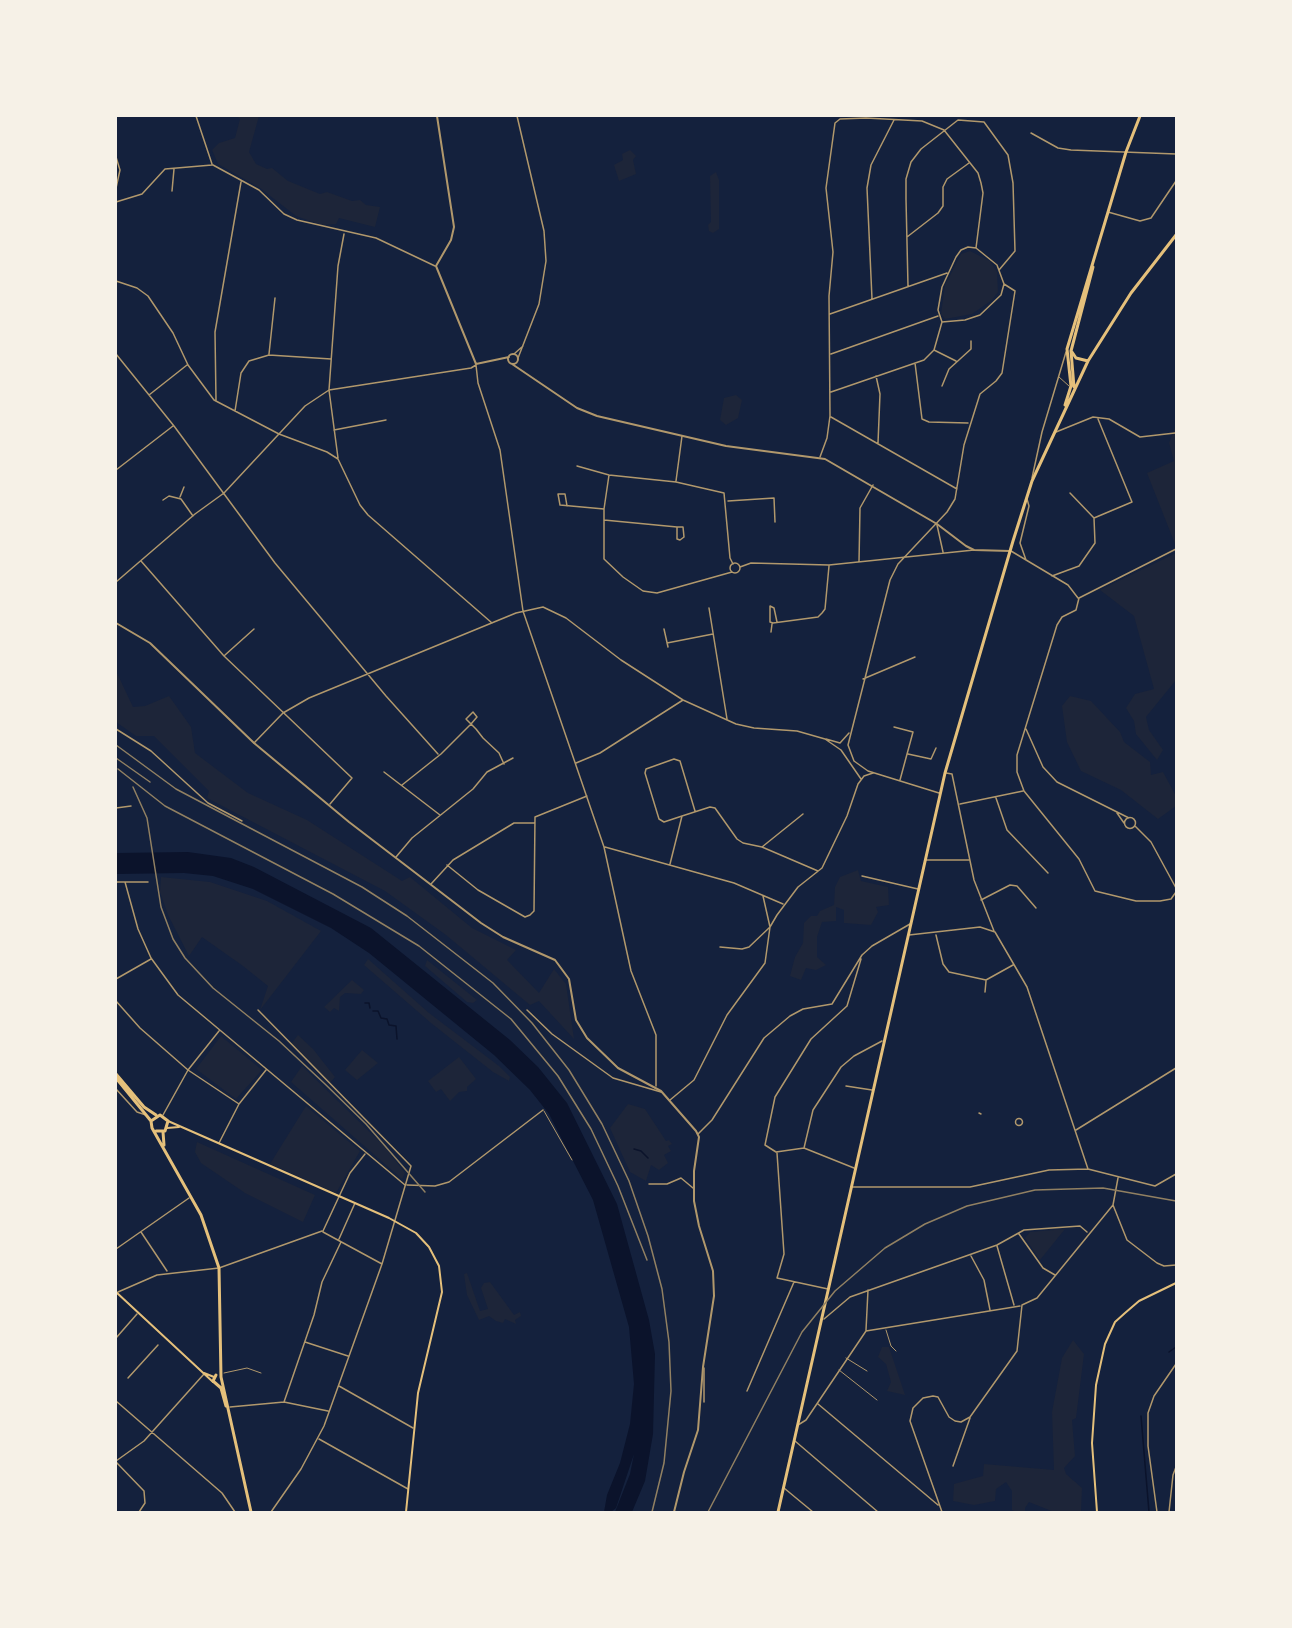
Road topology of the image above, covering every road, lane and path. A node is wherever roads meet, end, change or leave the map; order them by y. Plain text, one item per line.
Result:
1 (195, 116) edge
2 (437, 116) edge
3 (517, 116) edge
4 (1140, 116) edge
5 (894, 120) junction
6 (944, 130) junction
7 (1031, 133) dead end
8 (1126, 152) junction
9 (1176, 154) edge
10 (116, 157) edge
11 (970, 162) junction
12 (213, 165) junction
13 (174, 168) junction
14 (241, 181) junction
15 (1176, 181) edge
16 (116, 188) edge
17 (172, 191) dead end
18 (116, 202) edge
19 (1107, 212) junction
20 (344, 233) junction
21 (1176, 235) edge
22 (906, 237) junction
23 (976, 248) junction
24 (436, 266) junction
25 (999, 270) junction
26 (949, 272) junction
27 (116, 281) edge
28 (1004, 284) junction
29 (908, 286) junction
30 (275, 298) dead end
31 (872, 299) junction
32 (829, 314) junction
33 (938, 316) junction
34 (942, 322) junction
35 (970, 340) dead end
36 (525, 342) junction
37 (1067, 349) junction
38 (934, 350) junction
39 (1071, 351) junction
40 (116, 354) edge
41 (514, 354) junction
42 (830, 354) junction
43 (269, 355) junction
44 (509, 357) junction
45 (331, 358) junction
46 (503, 359) junction
47 (518, 360) junction
48 (509, 361) junction
49 (915, 362) junction
50 (957, 362) junction
51 (1088, 362) junction
52 (476, 364) junction
53 (512, 364) junction
54 (188, 365) junction
55 (520, 370) junction
56 (1059, 375) junction
57 (876, 376) junction
58 (942, 386) dead end
59 (1072, 388) junction
60 (329, 390) junction
61 (830, 392) junction
62 (149, 395) junction
63 (216, 401) junction
64 (235, 412) junction
65 (830, 416) junction
66 (1098, 419) junction
67 (387, 420) dead end
68 (970, 423) junction
69 (174, 426) junction
70 (333, 430) junction
71 (1053, 433) junction
72 (1175, 433) edge
73 (279, 434) junction
74 (682, 436) junction
75 (878, 444) junction
76 (820, 458) junction
77 (338, 459) junction
78 (577, 466) dead end
79 (116, 470) edge
80 (609, 475) junction
81 (1032, 481) junction
82 (676, 482) junction
83 (873, 485) junction
84 (184, 487) dead end
85 (957, 490) junction
86 (224, 493) junction
87 (1070, 493) dead end
88 (179, 498) junction
89 (1026, 499) junction
90 (163, 500) dead end
91 (727, 501) junction
92 (567, 506) dead end
93 (604, 509) junction
94 (193, 516) junction
95 (1094, 519) junction
96 (604, 520) junction
97 (775, 522) dead end
98 (937, 524) junction
99 (677, 527) dead end
100 (1176, 549) edge
101 (975, 550) junction
102 (1010, 551) junction
103 (943, 552) junction
104 (906, 557) junction
105 (140, 561) junction
106 (1027, 561) junction
107 (860, 562) junction
108 (733, 564) junction
109 (829, 565) junction
110 (740, 567) junction
111 (732, 572) junction
112 (1052, 576) junction
113 (116, 582) edge
114 (1078, 598) junction
115 (709, 608) dead end
116 (522, 611) junction
117 (777, 622) junction
118 (116, 623) edge
119 (492, 623) junction
120 (772, 623) junction
121 (254, 629) dead end
122 (664, 630) dead end
123 (771, 632) dead end
124 (714, 633) junction
125 (667, 643) junction
126 (668, 647) dead end
127 (224, 656) junction
128 (915, 657) dead end
129 (368, 673) junction
130 (863, 679) junction
131 (683, 700) junction
132 (283, 713) junction
133 (727, 719) junction
134 (894, 727) dead end
135 (1025, 728) junction
136 (116, 729) edge
137 (850, 729) junction
138 (825, 739) junction
139 (844, 741) junction
140 (840, 742) junction
141 (254, 743) junction
142 (848, 745) junction
143 (936, 747) dead end
144 (841, 750) junction
145 (438, 754) junction
146 (844, 754) junction
147 (851, 754) junction
148 (906, 757) junction
149 (513, 759) dead end
150 (575, 763) junction
151 (504, 764) junction
152 (862, 768) junction
153 (868, 771) junction
154 (384, 772) dead end
155 (945, 772) junction
156 (859, 773) junction
157 (873, 773) junction
158 (864, 776) junction
159 (861, 779) junction
160 (900, 781) junction
161 (402, 786) junction
162 (1024, 791) junction
163 (940, 794) junction
164 (587, 796) junction
165 (996, 798) junction
166 (960, 804) junction
167 (131, 806) dead end
168 (328, 806) junction
169 (116, 808) edge
170 (696, 812) junction
171 (1117, 812) junction
172 (803, 814) dead end
173 (441, 815) junction
174 (682, 816) junction
175 (1129, 818) junction
176 (242, 820) dead end
177 (535, 823) junction
178 (1124, 823) junction
179 (1135, 826) junction
180 (604, 847) junction
181 (762, 847) junction
182 (396, 858) junction
183 (925, 860) junction
184 (970, 860) junction
185 (670, 864) junction
186 (447, 865) junction
187 (819, 871) junction
188 (1048, 873) dead end
189 (862, 876) dead end
190 (116, 882) edge
191 (125, 882) junction
192 (148, 882) dead end
193 (431, 885) junction
194 (918, 889) junction
195 (1176, 891) edge
196 (763, 896) junction
197 (980, 900) junction
198 (784, 904) junction
199 (1036, 908) dead end
200 (910, 924) junction
201 (770, 927) junction
202 (995, 932) junction
203 (935, 934) junction
204 (908, 935) junction
205 (720, 947) dead end
206 (862, 955) junction
207 (151, 958) junction
208 (1015, 964) junction
209 (116, 979) edge
210 (986, 980) junction
211 (985, 992) dead end
212 (116, 1001) edge
213 (258, 1010) dead end
214 (527, 1011) dead end
215 (219, 1030) junction
216 (884, 1040) junction
217 (1176, 1068) edge
218 (266, 1069) junction
219 (188, 1070) junction
220 (116, 1076) edge
221 (846, 1086) dead end
222 (656, 1087) junction
223 (116, 1089) edge
224 (873, 1090) junction
225 (661, 1091) junction
226 (670, 1100) junction
227 (239, 1104) junction
228 (542, 1108) joint
229 (146, 1115) junction
230 (156, 1115) junction
231 (163, 1115) junction
232 (151, 1121) junction
233 (168, 1121) junction
234 (180, 1127) junction
235 (165, 1130) junction
236 (156, 1131) junction
237 (1076, 1131) junction
238 (698, 1134) junction
239 (219, 1143) junction
240 (804, 1148) junction
241 (166, 1149) junction
242 (366, 1152) junction
243 (776, 1152) junction
244 (572, 1160) dead end
245 (855, 1169) junction
246 (1088, 1169) junction
247 (1176, 1174) edge
248 (1118, 1177) junction
249 (649, 1184) dead end
250 (406, 1185) junction
251 (851, 1187) junction
252 (693, 1188) junction
253 (339, 1196) junction
254 (191, 1197) junction
255 (354, 1203) junction
256 (1113, 1205) junction
257 (395, 1221) junction
258 (322, 1231) junction
259 (140, 1232) junction
260 (1088, 1232) junction
261 (1018, 1233) junction
262 (340, 1241) junction
263 (997, 1245) junction
264 (116, 1249) edge
265 (970, 1254) junction
266 (382, 1264) junction
267 (1176, 1265) edge
268 (219, 1268) junction
269 (168, 1272) junction
270 (1056, 1275) junction
271 (795, 1282) junction
272 (1176, 1283) edge
273 (828, 1289) junction
274 (868, 1290) junction
275 (116, 1293) edge
276 (1022, 1305) junction
277 (1014, 1306) junction
278 (990, 1311) junction
279 (137, 1314) junction
280 (820, 1321) junction
281 (885, 1328) junction
282 (866, 1331) junction
283 (116, 1338) edge
284 (305, 1342) junction
285 (158, 1345) dead end
286 (220, 1351) junction
287 (896, 1351) dead end
288 (349, 1357) junction
289 (846, 1358) junction
290 (1176, 1364) edge
291 (703, 1367) junction
292 (839, 1370) junction
293 (867, 1371) dead end
294 (204, 1373) junction
295 (261, 1373) dead end
296 (215, 1376) junction
297 (222, 1377) junction
298 (128, 1378) dead end
299 (216, 1383) junction
300 (338, 1386) junction
301 (223, 1387) junction
302 (747, 1392) dead end
303 (878, 1400) dead end
304 (116, 1401) edge
305 (284, 1402) junction
306 (704, 1402) dead end
307 (817, 1403) junction
308 (229, 1407) junction
309 (329, 1411) junction
310 (230, 1416) junction
311 (970, 1418) junction
312 (797, 1425) junction
313 (414, 1428) junction
314 (1176, 1429) edge
315 (151, 1433) junction
316 (1176, 1436) edge
317 (318, 1438) junction
318 (794, 1441) junction
319 (116, 1462) edge
320 (953, 1466) dead end
321 (1176, 1467) edge
322 (784, 1487) junction
323 (408, 1489) junction
324 (939, 1505) junction
325 (139, 1512) edge
326 (235, 1512) edge
327 (251, 1512) edge
328 (271, 1512) edge
329 (406, 1512) edge
330 (674, 1512) edge
331 (778, 1512) edge
332 (813, 1512) edge
333 (878, 1512) edge
334 (942, 1512) edge
335 (1097, 1512) edge
336 (1157, 1512) edge
337 (1169, 1512) edge

1 - 12 street
2 - 24 street
3 - 36 street
4 - 8 main road
5 - 6 street
5 - 31 street
5 - 32 street
6 - 11 street
6 - 22 street
6 - 25 street
7 - 8 street
8 - 9 street
8 - 19 main road
10 - 16 street
11 - 22 street
11 - 23 street
12 - 13 street
12 - 14 street
13 - 17 street
13 - 18 street
14 - 20 street
14 - 63 street
15 - 19 street
19 - 37 main road
19 - 39 main road
20 - 24 street
20 - 45 street
21 - 51 main road
22 - 29 street
23 - 25 street
23 - 26 street
24 - 52 street
25 - 28 street
26 - 29 street
26 - 33 street
27 - 54 street
28 - 34 street
28 - 68 street
29 - 31 street
30 - 43 street
31 - 32 street
32 - 42 street
33 - 34 street
33 - 42 street
34 - 38 street
35 - 50 street
36 - 41 street
36 - 47 street
37 - 56 street
37 - 59 main road
38 - 49 street
38 - 50 street
39 - 51 main road
39 - 59 main road
40 - 62 street
41 - 44 street
41 - 47 street
42 - 61 street
43 - 45 street
43 - 64 street
44 - 46 street
44 - 48 street
45 - 60 street
46 - 48 street
46 - 52 street
47 - 53 street
47 - 55 street
48 - 53 street
49 - 57 street
49 - 68 street
50 - 58 street
51 - 59 main road
52 - 60 street
52 - 116 street
53 - 55 street
54 - 62 street
54 - 63 street
55 - 74 street
56 - 59 lane
56 - 81 street
57 - 61 street
57 - 75 street
59 - 71 main road
60 - 70 street
60 - 73 street
61 - 65 street
62 - 69 street
63 - 64 street
64 - 73 street
65 - 75 street
65 - 76 street
66 - 71 street
66 - 72 street
66 - 95 street
67 - 70 street
68 - 85 street
69 - 79 street
69 - 86 street
70 - 77 street
71 - 81 main road
73 - 77 street
73 - 86 street
74 - 76 street
74 - 82 street
75 - 85 street
76 - 83 street
77 - 119 street
78 - 80 street
80 - 82 street
80 - 93 street
81 - 89 main road
82 - 91 street
83 - 98 street
83 - 107 street
84 - 88 street
85 - 98 street
86 - 94 street
86 - 129 street
87 - 95 street
88 - 90 street
88 - 94 street
89 - 102 main road
89 - 106 street
91 - 97 street
91 - 108 street
92 - 93 street
93 - 96 street
94 - 105 street
95 - 112 street
96 - 99 street
96 - 111 street
98 - 101 street
98 - 103 street
98 - 104 street
100 - 114 street
101 - 102 street
101 - 103 street
102 - 106 street
102 - 155 main road
103 - 104 street
104 - 107 street
104 - 130 street
105 - 113 street
105 - 127 street
106 - 112 street
107 - 109 street
108 - 110 street
108 - 111 street
109 - 110 street
109 - 117 street
110 - 111 street
112 - 114 street
114 - 135 street
115 - 124 street
116 - 119 street
116 - 131 street
116 - 150 street
117 - 120 street
117 - 120 street
118 - 141 street
119 - 129 street
120 - 123 street
121 - 127 street
122 - 125 street
124 - 125 street
124 - 133 street
125 - 126 street
127 - 132 street
128 - 130 street
129 - 132 street
129 - 145 street
130 - 137 street
131 - 133 street
131 - 150 street
132 - 141 street
132 - 168 street
133 - 138 street
134 - 148 street
135 - 162 street
135 - 171 street
136 - 176 street
137 - 139 street
137 - 142 street
138 - 140 street
138 - 144 street
139 - 140 street
139 - 142 street
140 - 144 street
141 - 168 street
142 - 147 street
143 - 148 street
144 - 146 street
145 - 151 street
145 - 161 street
146 - 147 street
146 - 156 street
147 - 152 street
148 - 160 street
149 - 151 street
150 - 164 street
151 - 173 street
152 - 153 street
152 - 156 street
153 - 157 street
153 - 158 street
154 - 161 street
155 - 163 main road
155 - 166 street
156 - 159 street
157 - 158 street
157 - 160 street
158 - 159 street
159 - 187 street
160 - 163 street
161 - 173 street
162 - 165 street
162 - 195 street
163 - 183 main road
164 - 177 street
164 - 180 street
165 - 166 street
165 - 188 street
166 - 184 street
167 - 169 street
168 - 182 street
170 - 174 street
170 - 174 street
170 - 181 street
171 - 175 street
171 - 178 street
172 - 181 street
173 - 182 street
174 - 185 street
175 - 178 street
175 - 179 street
177 - 186 street
177 - 186 street
178 - 179 street
179 - 195 street
180 - 185 street
180 - 222 street
181 - 187 street
182 - 193 street
183 - 184 street
183 - 194 main road
184 - 197 street
185 - 196 street
186 - 193 street
187 - 198 street
189 - 194 street
190 - 191 street
191 - 192 street
191 - 207 street
193 - 222 street
194 - 200 main road
196 - 198 street
196 - 201 street
197 - 199 street
197 - 202 street
198 - 201 street
200 - 204 main road
200 - 206 street
201 - 205 street
201 - 226 street
202 - 203 street
202 - 208 street
203 - 204 street
203 - 210 street
204 - 216 main road
206 - 238 street
206 - 243 street
207 - 209 street
207 - 215 street
208 - 210 street
208 - 237 street
210 - 211 street
212 - 219 street
213 - 250 street
214 - 225 street
215 - 218 street
215 - 219 street
216 - 224 main road
216 - 240 street
217 - 237 street
218 - 227 street
218 - 242 street
219 - 227 street
219 - 231 street
220 - 229 main road
220 - 230 main road
221 - 224 street
222 - 225 street
223 - 229 street
224 - 245 main road
225 - 226 street
226 - 238 street
227 - 239 street
228 - 244 lane
228 - 250 street
229 - 232 main road
230 - 231 main road
230 - 232 main road
231 - 233 main road
232 - 236 main road
233 - 234 main road
233 - 235 main road
234 - 235 main road
234 - 239 main road
235 - 236 main road
235 - 241 main road
236 - 241 main road
237 - 246 street
238 - 252 street
239 - 253 main road
240 - 243 street
240 - 245 street
241 - 254 main road
242 - 250 street
242 - 253 street
243 - 271 street
245 - 251 main road
246 - 248 street
246 - 251 street
247 - 248 street
248 - 256 street
249 - 252 street
250 - 257 street
251 - 273 main road
252 - 291 street
253 - 255 main road
253 - 258 street
254 - 259 street
254 - 268 main road
255 - 257 main road
255 - 262 street
256 - 260 street
256 - 267 street
257 - 266 street
257 - 313 main road
258 - 262 street
258 - 268 street
259 - 264 street
259 - 269 street
260 - 261 street
260 - 270 street
261 - 263 street
261 - 270 street
262 - 266 street
262 - 284 street
263 - 265 street
263 - 277 street
265 - 274 street
265 - 278 street
266 - 288 street
268 - 269 street
268 - 286 main road
269 - 275 street
270 - 276 street
271 - 273 street
271 - 302 street
272 - 335 main road
273 - 280 main road
274 - 280 street
274 - 282 street
275 - 279 main road
276 - 277 street
276 - 311 street
277 - 278 street
278 - 281 street
279 - 283 street
279 - 294 main road
280 - 312 main road
281 - 282 street
281 - 287 lane
282 - 289 street
284 - 288 street
284 - 305 street
285 - 298 street
286 - 296 main road
286 - 297 main road
288 - 300 street
289 - 292 street
289 - 293 lane
290 - 336 street
291 - 306 street
291 - 330 street
292 - 303 lane
292 - 307 street
294 - 296 main road
294 - 299 main road
294 - 315 street
295 - 297 lane
296 - 297 main road
296 - 299 main road
297 - 299 main road
297 - 301 main road
299 - 301 main road
300 - 309 street
300 - 313 street
301 - 308 main road
301 - 310 main road
304 - 315 street
305 - 308 street
305 - 309 street
307 - 312 street
307 - 324 street
308 - 310 main road
309 - 317 street
310 - 327 main road
311 - 320 street
311 - 324 street
312 - 318 main road
313 - 323 main road
314 - 316 street
315 - 319 street
315 - 326 street
317 - 323 street
317 - 328 street
318 - 322 main road
318 - 333 street
319 - 325 street
321 - 337 street
322 - 331 main road
322 - 332 street
323 - 329 main road
324 - 334 street

